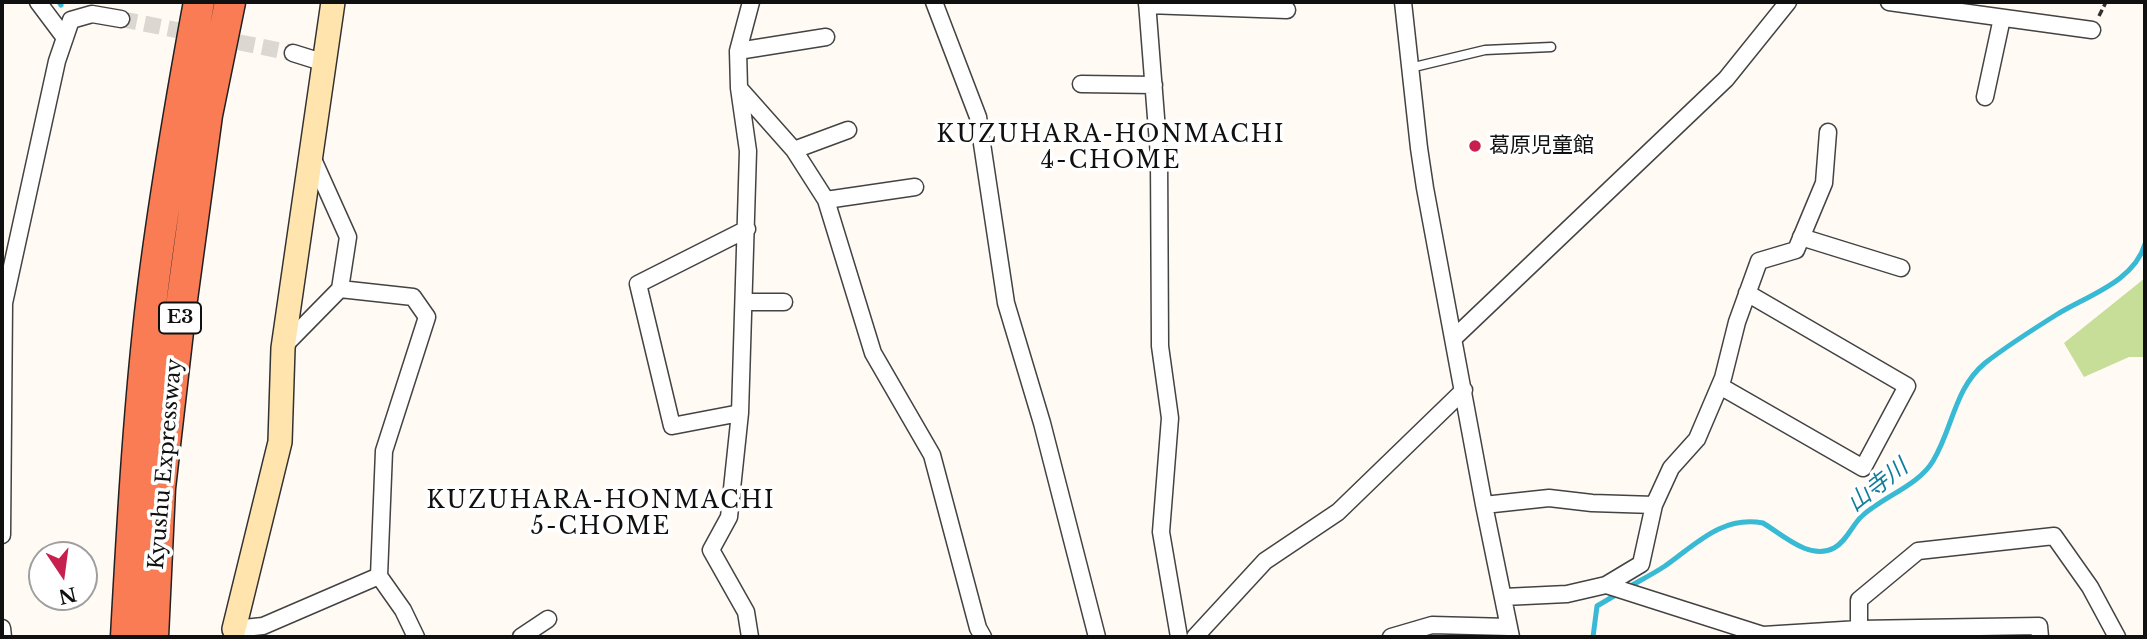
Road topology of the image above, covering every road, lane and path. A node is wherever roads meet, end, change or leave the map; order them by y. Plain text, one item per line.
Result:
1 (38, 2) edge
2 (199, 2) edge
3 (230, 2) edge
4 (333, 2) edge
5 (751, 2) edge
6 (934, 2) edge
7 (1403, 2) edge
8 (1788, 2) edge
9 (1889, 2) edge
10 (1147, 3) edge
11 (94, 8) edge
12 (1287, 10) dead end
13 (2002, 18) junction
14 (121, 19) tunnel mouth
15 (2092, 30) dead end
16 (826, 37) dead end
17 (65, 38) junction
18 (1551, 47) dead end
19 (738, 51) junction
20 (293, 53) tunnel mouth
21 (325, 64) junction
22 (1410, 68) junction
23 (1081, 84) dead end
24 (1154, 85) junction
25 (739, 88) junction
26 (1985, 97) dead end
27 (848, 130) dead end
28 (1828, 132) dead end
29 (793, 149) junction
30 (312, 158) junction
31 (915, 187) dead end
32 (825, 200) junction
33 (747, 229) junction
34 (1801, 237) junction
35 (1901, 268) dead end
36 (340, 289) junction
37 (1747, 293) junction
38 (3, 302) edge
39 (744, 302) junction
40 (784, 302) dead end
41 (1455, 337) junction
42 (283, 348) junction
43 (1720, 386) junction
44 (1464, 390) junction
45 (740, 413) junction
46 (1484, 505) junction
47 (1654, 505) junction
48 (2, 535) edge
49 (379, 576) junction
50 (1608, 586) junction
51 (1504, 597) junction
52 (548, 619) dead end
53 (2, 628) edge
54 (1859, 629) junction
55 (1510, 632) edge
56 (239, 634) edge
57 (1828, 635) edge
58 (3, 637) edge
59 (126, 637) edge
60 (153, 637) edge
61 (416, 637) edge
62 (521, 637) edge
63 (750, 637) edge
64 (983, 637) edge
65 (1097, 637) edge
66 (1179, 637) edge
67 (1195, 637) edge
68 (1391, 637) edge
69 (2040, 637) edge
70 (2117, 637) edge

1 - 17 street
2 - 59 highway, Kyushu Expressway / E3
3 - 60 highway, Kyushu Expressway / E3
4 - 21 street
5 - 19 street
6 - 65 street
7 - 22 street
8 - 41 street
9 - 13 street
10 - 12 street
10 - 24 street
11 - 14 street
11 - 17 street
13 - 15 street
13 - 26 street
16 - 19 street
17 - 38 street
18 - 22 lane
19 - 25 street
20 - 21 street
21 - 30 street
22 - 41 street
23 - 24 street
24 - 66 street
25 - 29 street
25 - 33 street
27 - 29 street
28 - 34 street
29 - 32 street
30 - 36 street
30 - 42 street
31 - 32 street
32 - 64 street
33 - 39 street
33 - 45 street
34 - 35 street
34 - 37 street
36 - 42 street
36 - 49 street
37 - 43 street
37 - 43 street
38 - 48 street
39 - 40 street
39 - 45 street
41 - 44 street
42 - 56 street
43 - 47 street
44 - 46 street
44 - 67 street
45 - 63 street
46 - 47 street
46 - 51 street
47 - 50 street
49 - 56 street
49 - 61 street
50 - 51 street
50 - 57 street
51 - 55 street
52 - 62 street
53 - 58 street
54 - 57 street
54 - 69 street
54 - 70 street
55 - 68 street

